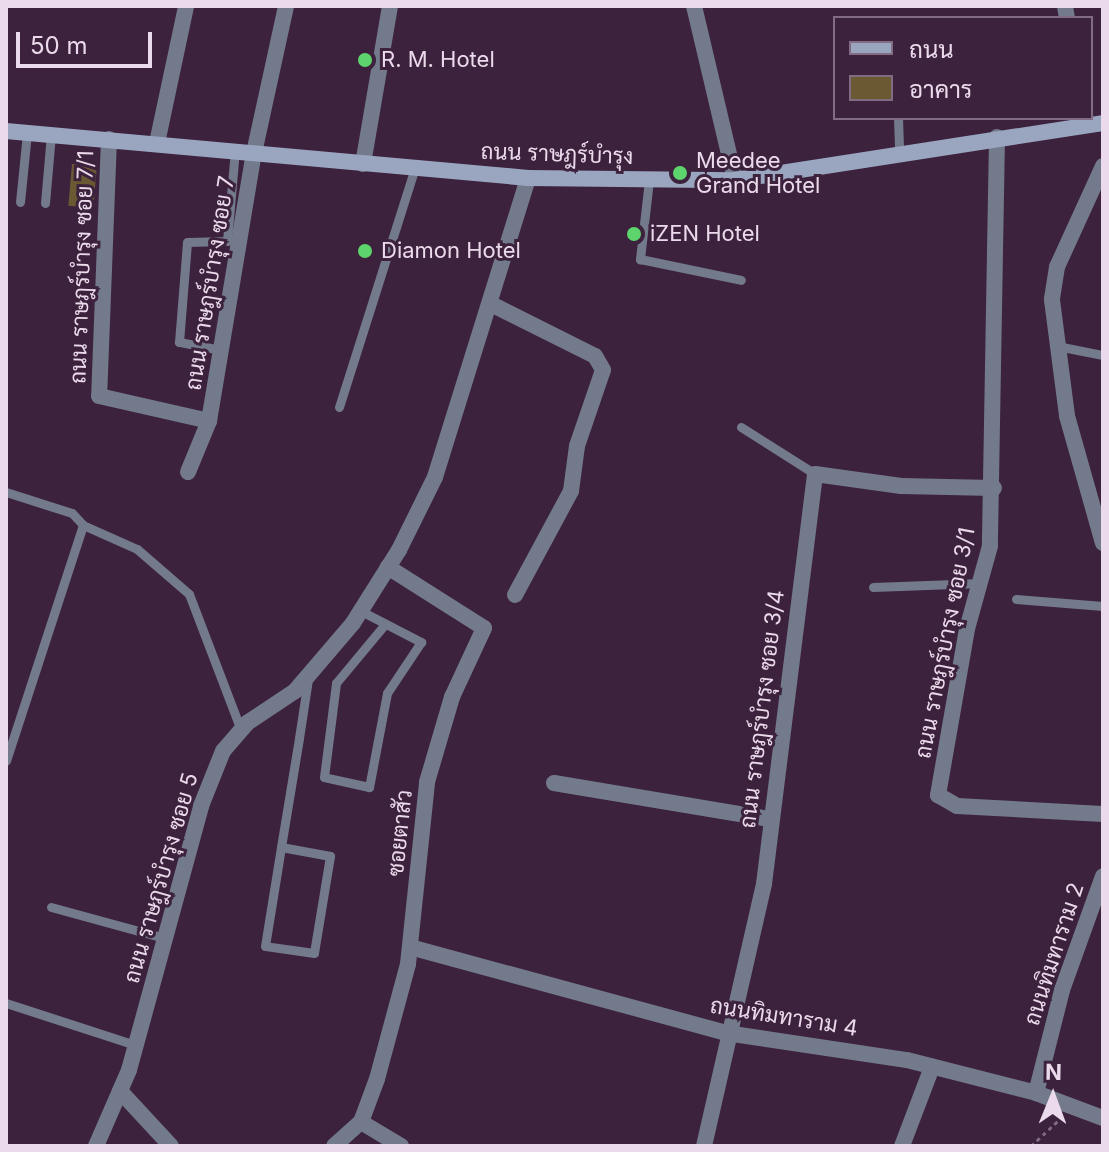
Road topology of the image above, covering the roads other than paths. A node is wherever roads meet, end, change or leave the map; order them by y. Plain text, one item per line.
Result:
1 (186, 6) edge
2 (286, 6) edge
3 (390, 6) edge
4 (694, 6) edge
5 (898, 120) edge
6 (1077, 122) edge
7 (1103, 123) edge
8 (6, 131) edge
9 (27, 133) junction
10 (51, 135) junction
11 (997, 137) junction
12 (109, 139) junction
13 (157, 143) junction
14 (235, 150) junction
15 (254, 153) junction
16 (899, 153) junction
17 (363, 164) junction
18 (1103, 166) edge
19 (415, 168) junction
20 (528, 178) junction
21 (649, 180) junction
22 (735, 180) junction
23 (20, 202) dead end
24 (45, 203) dead end
25 (741, 280) dead end
26 (491, 304) junction
27 (1053, 346) junction
28 (221, 350) junction
29 (1103, 355) edge
30 (99, 396) joint
31 (339, 407) dead end
32 (209, 421) junction
33 (741, 427) dead end
34 (188, 472) dead end
35 (815, 474) junction
36 (994, 488) junction
37 (6, 492) edge
38 (83, 525) junction
39 (1103, 543) edge
40 (388, 567) junction
41 (981, 583) junction
42 (873, 587) dead end
43 (515, 595) dead end
44 (1016, 599) dead end
45 (1103, 606) edge
46 (361, 611) junction
47 (385, 624) junction
48 (309, 675) junction
49 (244, 727) junction
50 (6, 761) edge
51 (554, 783) dead end
52 (1103, 814) edge
53 (770, 819) junction
54 (281, 847) junction
55 (1103, 876) edge
56 (51, 907) dead end
57 (164, 938) junction
58 (410, 947) junction
59 (6, 1003) edge
60 (726, 1033) junction
61 (135, 1045) junction
62 (932, 1067) junction
63 (120, 1091) junction
64 (1036, 1093) junction
65 (1103, 1118) edge
66 (361, 1122) junction
67 (96, 1146) edge
68 (171, 1146) edge
69 (334, 1146) edge
70 (401, 1146) edge
71 (704, 1146) edge
72 (902, 1146) edge

1 - 13 street
2 - 15 street, ถนน ราษฎร์บำรุง ซอย 7
3 - 17 street
4 - 22 street
5 - 16 lane
6 - 7 street, ถนน ราษฎร์บำรุง
6 - 11 street, ถนน ราษฎร์บำรุง
8 - 9 street, ถนน ราษฎร์บำรุง
9 - 10 street, ถนน ราษฎร์บำรุง
9 - 23 lane
10 - 12 street, ถนน ราษฎร์บำรุง
10 - 24 lane
11 - 16 street, ถนน ราษฎร์บำรุง
11 - 36 street, ถนน ราษฎร์บำรุง ซอย 3/1
12 - 13 street, ถนน ราษฎร์บำรุง
12 - 30 street, ถนน ราษฎร์บำรุง ซอย 7/1
13 - 14 street, ถนน ราษฎร์บำรุง
14 - 15 street, ถนน ราษฎร์บำรุง
14 - 28 lane
15 - 17 street, ถนน ราษฎร์บำรุง
15 - 28 street, ถนน ราษฎร์บำรุง ซอย 7
16 - 22 street, ถนน ราษฎร์บำรุง
17 - 19 street, ถนน ราษฎร์บำรุง
18 - 27 street
19 - 20 street, ถนน ราษฎร์บำรุง
19 - 31 lane
20 - 21 street, ถนน ราษฎร์บำรุง
20 - 26 street, ถนน ราษฎร์บำรุง ซอย 5
21 - 22 street, ถนน ราษฎร์บำรุง
21 - 25 lane
26 - 40 street, ถนน ราษฎร์บำรุง ซอย 5
26 - 43 street
27 - 29 lane
27 - 39 street
28 - 32 street, ถนน ราษฎร์บำรุง ซอย 7
30 - 32 street, ถนน ราษฎร์บำรุง ซอย 7
32 - 34 street, ถนน ราษฎร์บำรุง ซอย 7
33 - 35 lane
35 - 36 street
35 - 53 street, ถนน ราษฎร์บำรุง ซอย 3/4
36 - 41 street, ถนน ราษฎร์บำรุง ซอย 3/1
37 - 38 lane
38 - 49 lane
38 - 50 lane
40 - 46 street, ถนน ราษฎร์บำรุง ซอย 5
40 - 58 street, ซอยตาสัว
41 - 42 lane
41 - 52 street, ถนน ราษฎร์บำรุง ซอย 3/1
44 - 45 lane
46 - 47 lane
46 - 48 street, ถนน ราษฎร์บำรุง ซอย 5
47 - 47 lane
48 - 49 street, ถนน ราษฎร์บำรุง ซอย 5
48 - 54 lane
49 - 57 street, ถนน ราษฎร์บำรุง ซอย 5
51 - 53 street
53 - 60 street, ถนน ราษฎร์บำรุง ซอย 3/4
54 - 54 lane
55 - 64 street, ถนนทิมทาราม 2
56 - 57 lane
57 - 61 street, ถนน ราษฎร์บำรุง ซอย 5
58 - 60 street, ถนนทิมทาราม 4
58 - 66 street, ซอยตาสัว
59 - 61 lane
60 - 62 street, ถนนทิมทาราม 4
60 - 71 street, ถนน ราษฎร์บำรุง ซอย 3/4
61 - 63 street, ถนน ราษฎร์บำรุง ซอย 5
62 - 64 street, ถนนทิมทาราม 4
62 - 72 street
63 - 67 street, ถนน ราษฎร์บำรุง ซอย 5
63 - 68 street
64 - 65 street, ถนนทิมทาราม 4
66 - 69 street
66 - 70 street

